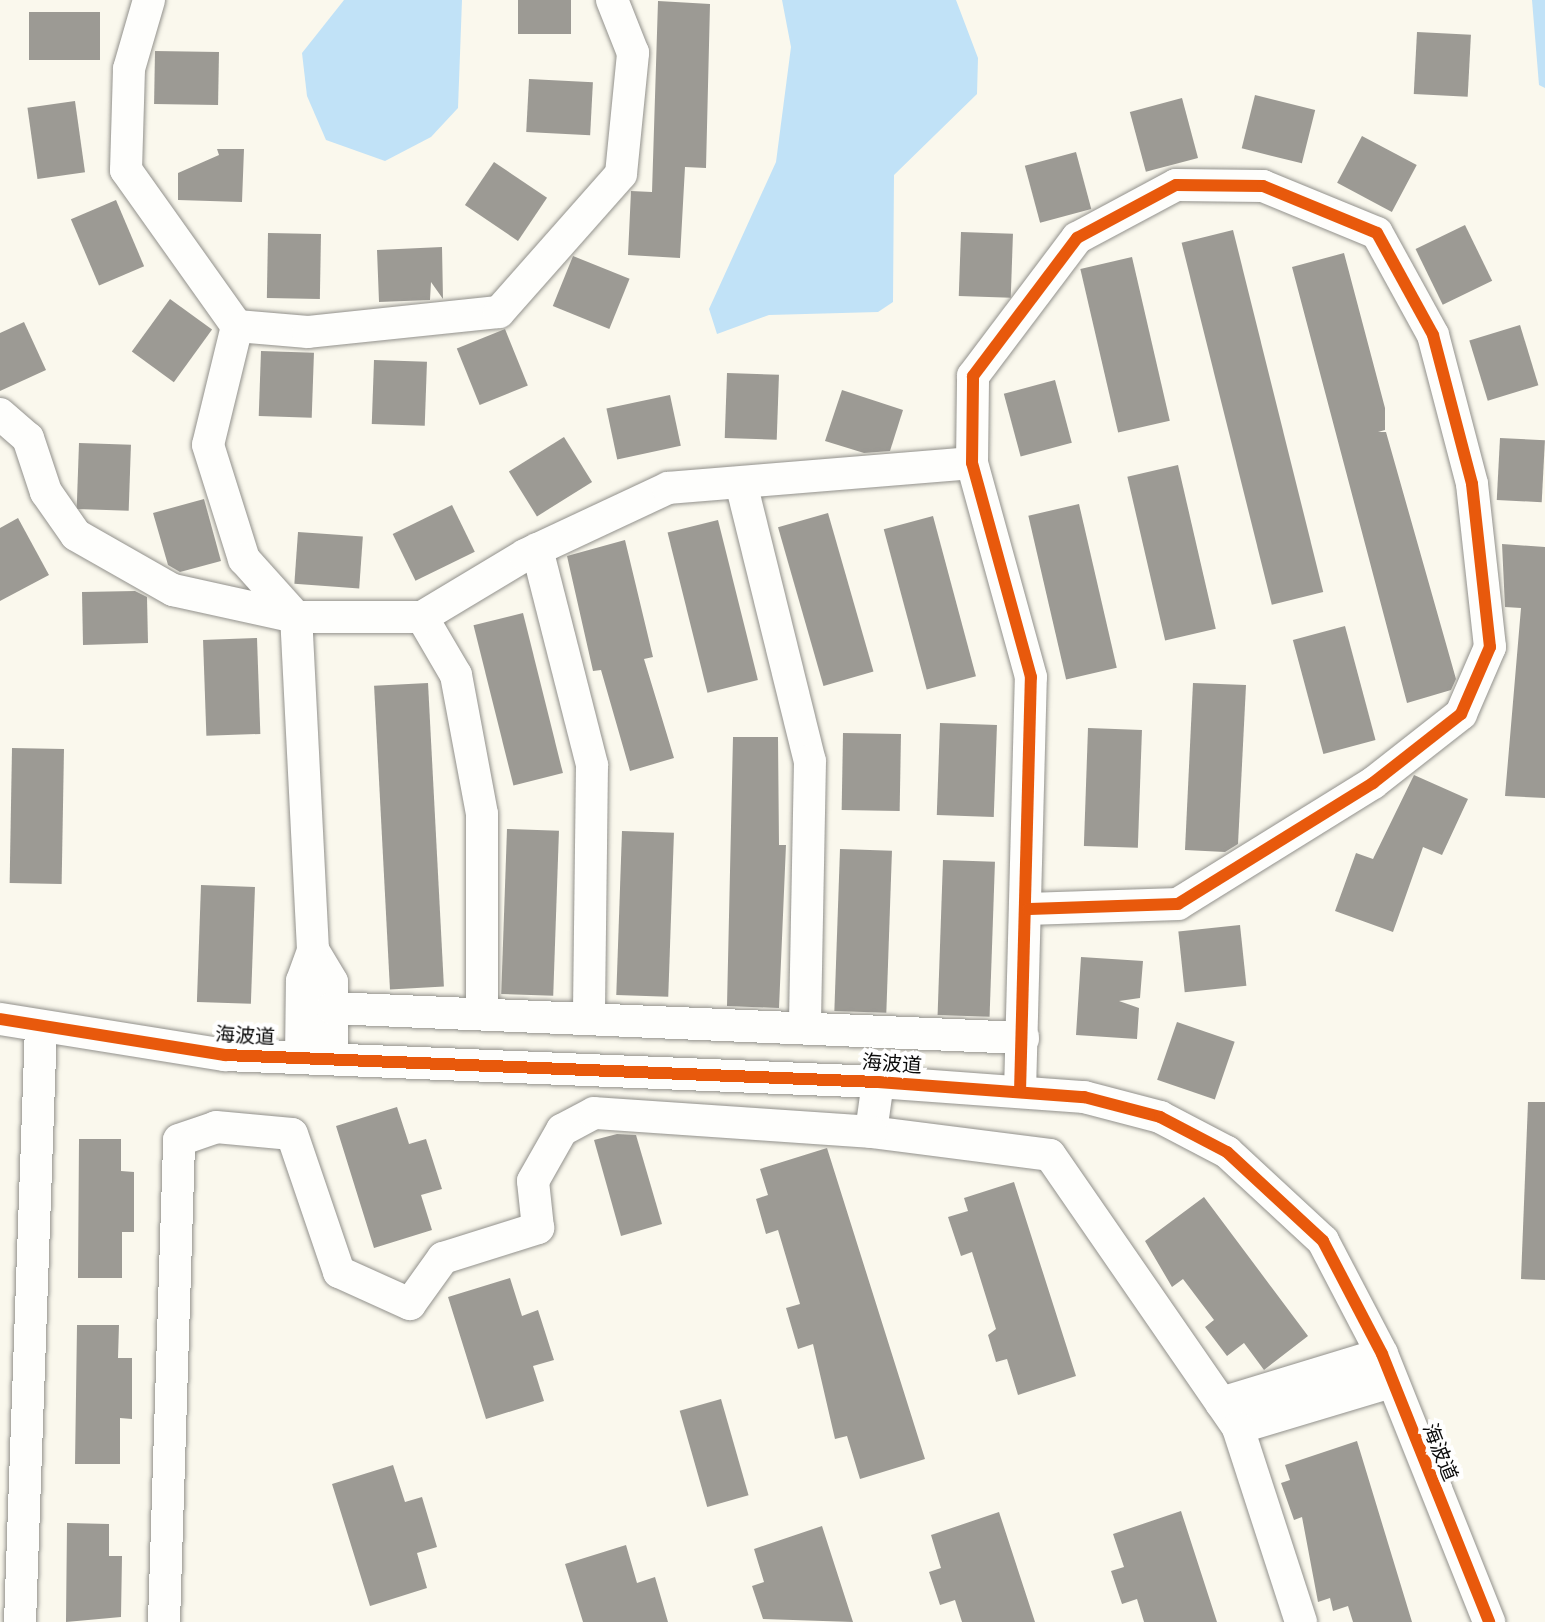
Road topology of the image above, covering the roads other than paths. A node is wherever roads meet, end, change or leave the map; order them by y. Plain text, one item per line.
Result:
1 (149, 0) edge
2 (612, 0) edge
3 (237, 326) junction
4 (0, 414) edge
5 (972, 463) junction
6 (741, 483) junction
7 (537, 549) junction
8 (296, 617) junction
9 (422, 617) junction
10 (1028, 909) junction
11 (313, 950) junction
12 (332, 1008) junction
13 (482, 1014) junction
14 (0, 1019) edge
15 (589, 1019) junction
16 (41, 1028) junction
17 (805, 1028) junction
18 (1023, 1038) junction
19 (316, 1059) junction
20 (878, 1082) junction
21 (1020, 1092) junction
22 (871, 1132) junction
23 (1386, 1368) junction
24 (1230, 1415) junction
25 (20, 1622) edge
26 (164, 1622) edge
27 (1301, 1622) edge
28 (1489, 1622) edge

1 - 3 street
2 - 3 street
3 - 8 street
4 - 8 street
5 - 6 street
5 - 10 street
5 - 10 street
6 - 7 street
6 - 17 street
7 - 9 street
7 - 15 street
8 - 9 street
8 - 11 street
9 - 13 street
10 - 18 street
11 - 12 street
11 - 19 street
12 - 13 street
12 - 19 street
13 - 15 street
14 - 16 street, 海波道
15 - 17 street
16 - 19 street, 海波道
16 - 25 street
17 - 18 street
18 - 21 street
19 - 20 street, 海波道
20 - 21 street, 海波道
20 - 22 street
21 - 23 street, 海波道
22 - 24 street
22 - 26 street
23 - 24 street
23 - 28 street, 海波道
24 - 27 street

